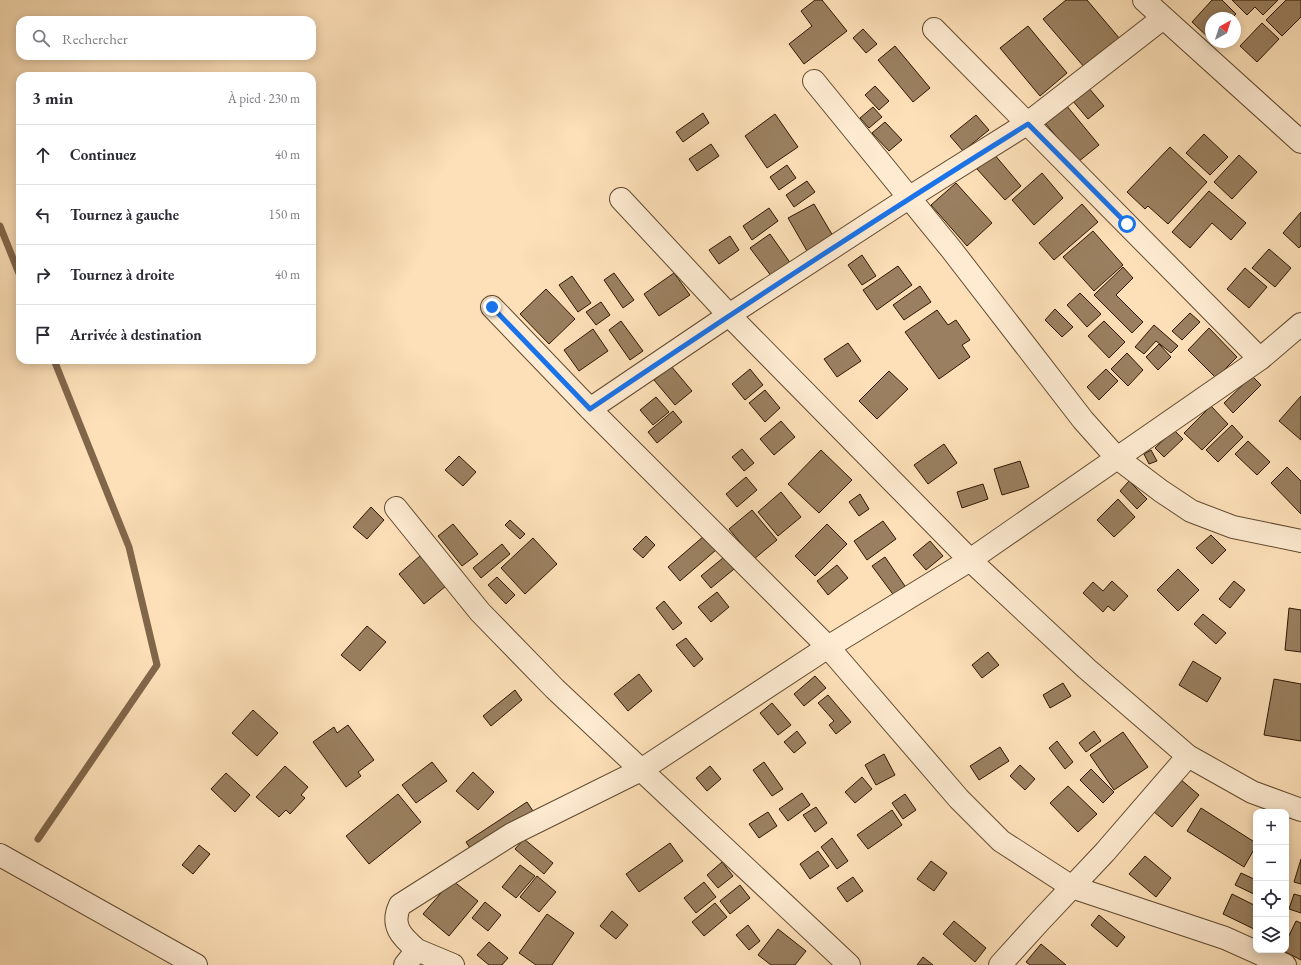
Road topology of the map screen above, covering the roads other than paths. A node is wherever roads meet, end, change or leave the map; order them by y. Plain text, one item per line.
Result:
1 (1144, 0) edge
2 (1163, 18) junction
3 (934, 29) dead end
4 (814, 81) dead end
5 (1028, 124) junction
6 (1301, 142) edge
7 (910, 197) junction
8 (621, 198) dead end
9 (492, 307) dead end
10 (728, 315) junction
11 (1301, 324) edge
12 (1260, 359) junction
13 (590, 409) junction
14 (1116, 457) junction
15 (396, 508) dead end
16 (1301, 541) edge
17 (970, 560) junction
18 (828, 647) junction
19 (1188, 756) junction
20 (641, 770) junction
21 (1301, 810) edge
22 (0, 855) edge
23 (1072, 887) junction
24 (411, 958) edge
25 (196, 965) edge
26 (453, 965) edge
27 (849, 965) edge
28 (1000, 965) edge
29 (1286, 965) edge

1 - 2 street
2 - 5 street
2 - 6 street
3 - 5 street
4 - 7 street
5 - 7 street
5 - 12 street
7 - 10 street
7 - 14 street
8 - 10 street
9 - 13 street
10 - 13 street
10 - 17 street
11 - 12 street
12 - 14 street
13 - 18 street
14 - 16 street
14 - 17 street
15 - 20 street
17 - 18 street
17 - 19 street
18 - 20 street
18 - 23 street
19 - 21 street
19 - 23 street
20 - 24 street
20 - 27 street
22 - 25 street
23 - 28 street
23 - 29 street
24 - 26 street

